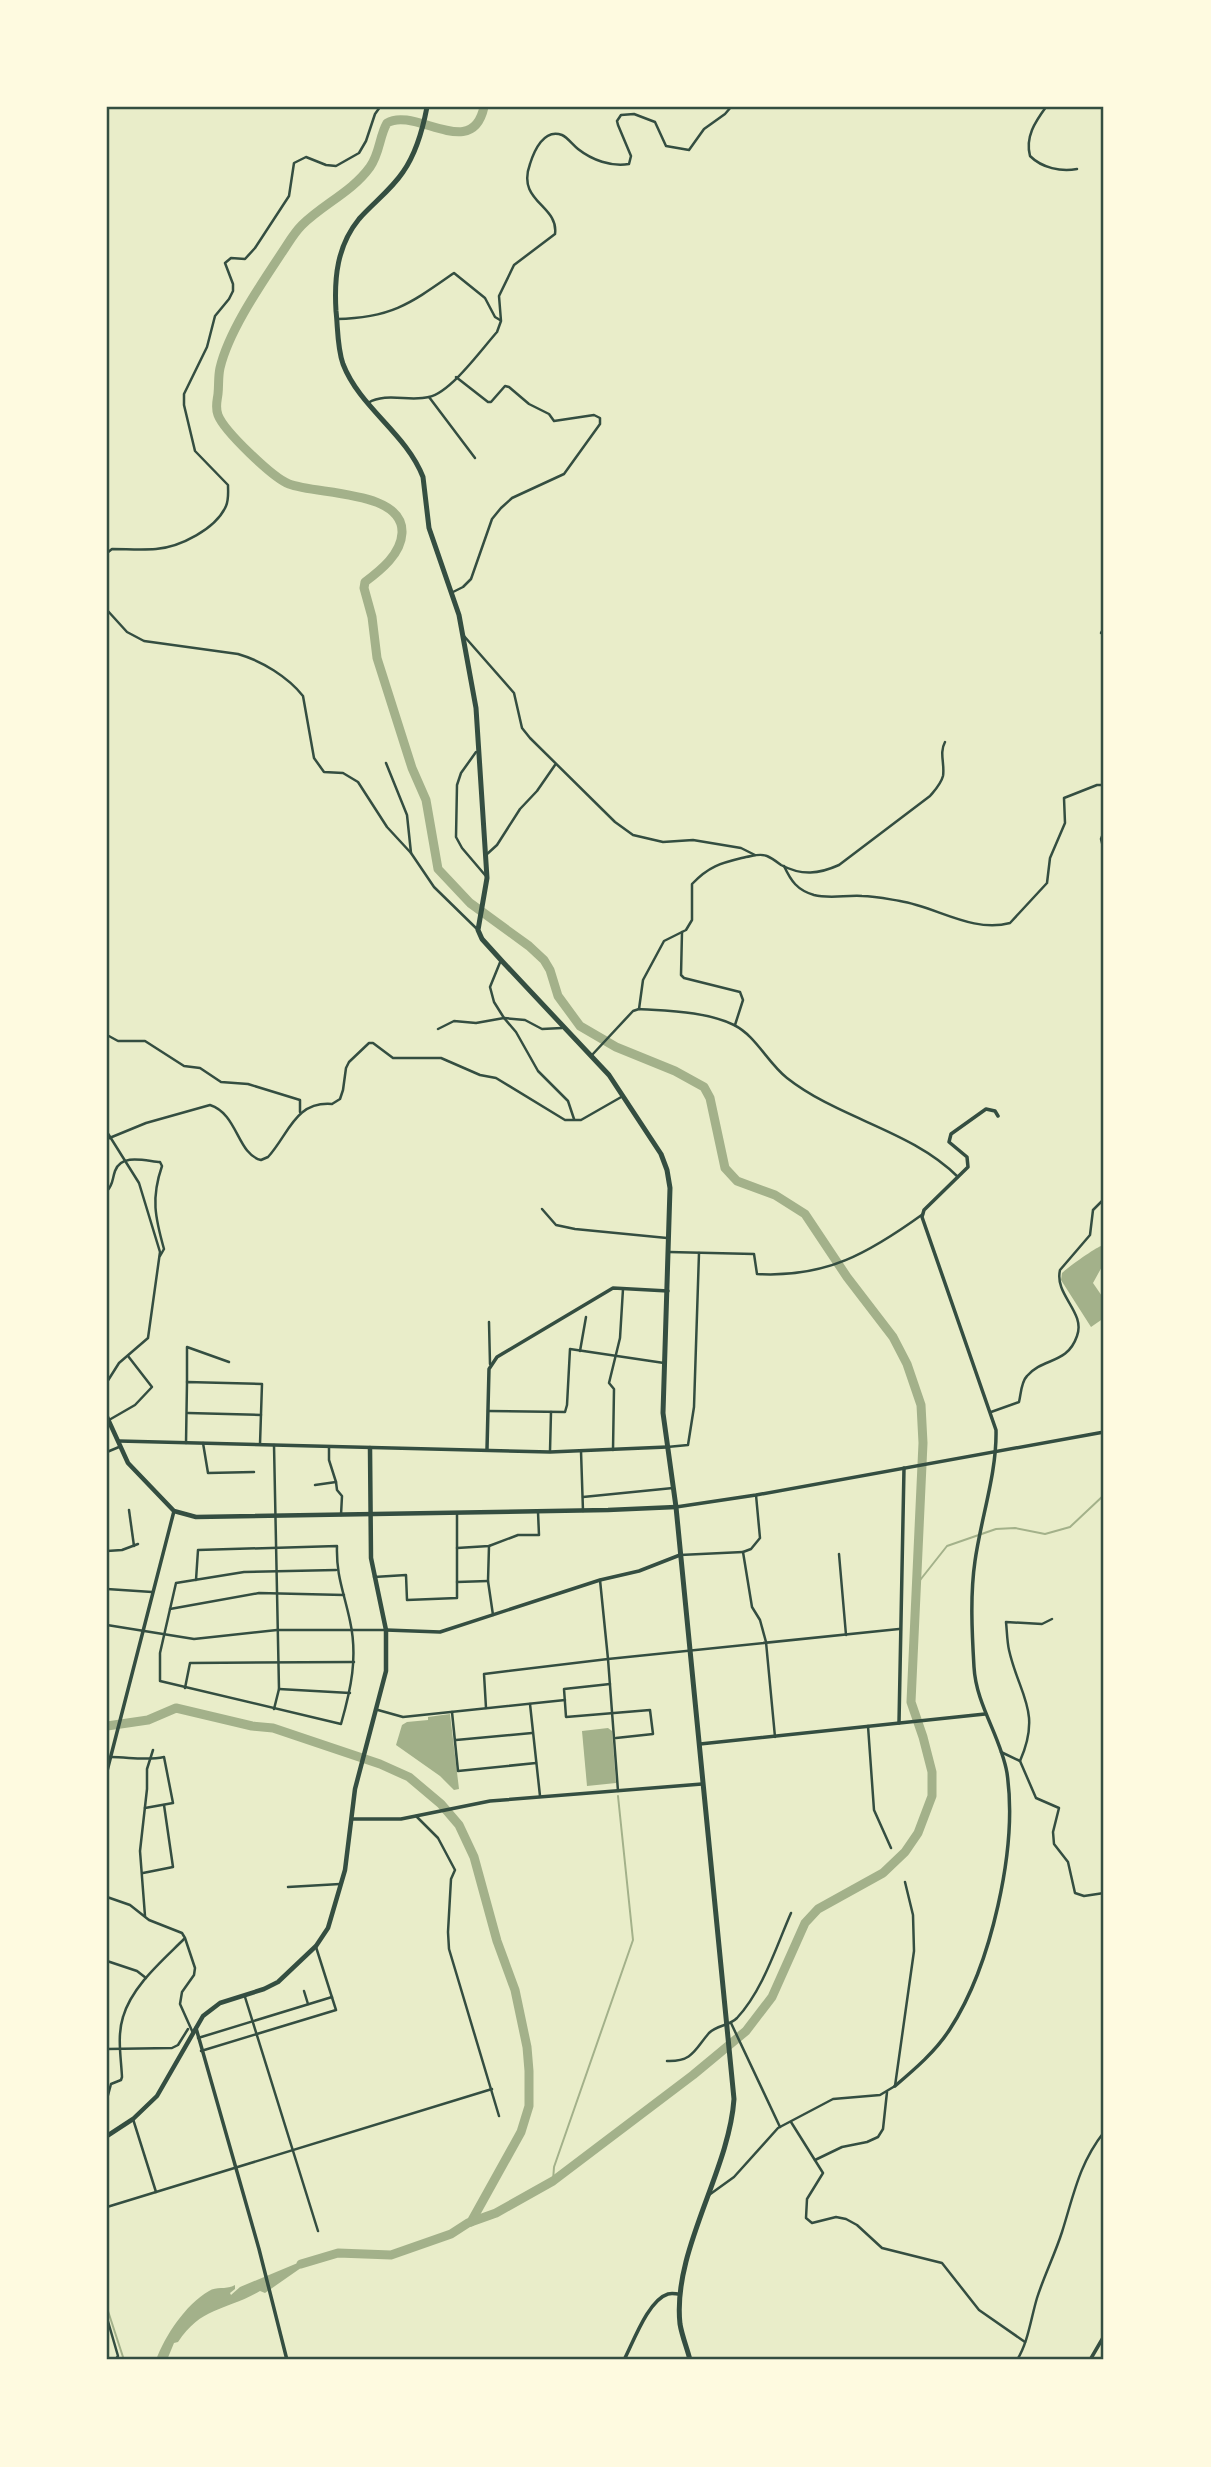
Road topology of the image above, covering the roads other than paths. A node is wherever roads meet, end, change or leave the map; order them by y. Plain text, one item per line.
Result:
1 (380, 107) edge
2 (427, 107) edge
3 (731, 107) edge
4 (1046, 107) edge
5 (1077, 169) dead end
6 (337, 319) junction
7 (501, 321) junction
8 (456, 377) junction
9 (429, 397) junction
10 (368, 403) junction
11 (475, 458) dead end
12 (107, 553) edge
13 (453, 592) junction
14 (107, 610) edge
15 (1104, 627) edge
16 (463, 634) junction
17 (1104, 634) edge
18 (945, 742) dead end
19 (479, 750) junction
20 (386, 763) dead end
21 (555, 765) junction
22 (1104, 785) edge
23 (1104, 831) edge
24 (1104, 851) edge
25 (411, 853) junction
26 (486, 855) junction
27 (755, 855) junction
28 (784, 866) junction
29 (487, 878) junction
30 (478, 927) junction
31 (682, 932) junction
32 (501, 960) junction
33 (639, 1009) junction
34 (504, 1018) junction
35 (735, 1026) junction
36 (565, 1027) junction
37 (438, 1029) dead end
38 (107, 1035) edge
39 (592, 1056) junction
40 (623, 1096) junction
41 (301, 1113) junction
42 (998, 1116) dead end
43 (574, 1120) junction
44 (107, 1132) edge
45 (109, 1138) edge
46 (126, 1160) junction
47 (958, 1177) junction
48 (107, 1191) edge
49 (1104, 1199) edge
50 (542, 1209) dead end
51 (923, 1214) junction
52 (669, 1238) junction
53 (669, 1252) junction
54 (699, 1254) junction
55 (159, 1257) junction
56 (622, 1287) junction
57 (668, 1291) junction
58 (586, 1317) dead end
59 (489, 1322) dead end
60 (580, 1351) junction
61 (127, 1354) junction
62 (616, 1357) junction
63 (229, 1362) dead end
64 (664, 1363) junction
65 (491, 1364) junction
66 (107, 1382) edge
67 (187, 1382) junction
68 (487, 1411) junction
69 (551, 1412) junction
70 (991, 1412) junction
71 (186, 1413) junction
72 (261, 1415) junction
73 (108, 1418) edge
74 (1104, 1432) edge
75 (186, 1443) junction
76 (203, 1443) junction
77 (118, 1444) junction
78 (260, 1444) junction
79 (274, 1445) junction
80 (329, 1447) junction
81 (667, 1447) junction
82 (370, 1448) junction
83 (486, 1449) junction
84 (613, 1450) junction
85 (581, 1451) junction
86 (107, 1452) edge
87 (550, 1452) junction
88 (995, 1453) junction
89 (904, 1468) junction
90 (254, 1472) dead end
91 (336, 1482) junction
92 (315, 1485) dead end
93 (673, 1488) junction
94 (756, 1495) junction
95 (583, 1497) junction
96 (676, 1507) junction
97 (129, 1510) dead end
98 (174, 1511) junction
99 (583, 1511) junction
100 (538, 1512) junction
101 (457, 1513) junction
102 (341, 1515) junction
103 (370, 1515) junction
104 (276, 1516) junction
105 (489, 1546) junction
106 (276, 1548) junction
107 (457, 1548) junction
108 (107, 1552) edge
109 (743, 1552) junction
110 (839, 1554) dead end
111 (680, 1555) junction
112 (336, 1570) junction
113 (277, 1572) junction
114 (374, 1577) junction
115 (196, 1580) junction
116 (600, 1580) junction
117 (488, 1581) junction
118 (457, 1582) junction
119 (107, 1589) edge
120 (153, 1592) junction
121 (277, 1593) junction
122 (344, 1595) junction
123 (169, 1609) junction
124 (493, 1615) junction
125 (1052, 1619) dead end
126 (107, 1625) edge
127 (352, 1629) junction
128 (899, 1629) junction
129 (278, 1630) junction
130 (386, 1630) junction
131 (143, 1631) junction
132 (163, 1635) junction
133 (846, 1635) junction
134 (766, 1642) junction
135 (690, 1651) junction
136 (608, 1659) junction
137 (354, 1662) junction
138 (278, 1664) junction
139 (610, 1685) junction
140 (184, 1688) junction
141 (278, 1689) junction
142 (349, 1693) junction
143 (565, 1700) junction
144 (530, 1703) junction
145 (486, 1708) junction
146 (274, 1709) junction
147 (375, 1710) junction
148 (452, 1712) junction
149 (612, 1713) junction
150 (985, 1714) junction
151 (901, 1723) junction
152 (867, 1726) junction
153 (533, 1733) junction
154 (775, 1737) junction
155 (614, 1738) junction
156 (456, 1740) junction
157 (700, 1744) junction
158 (153, 1750) dead end
159 (1001, 1752) junction
160 (111, 1757) junction
161 (149, 1760) junction
162 (1020, 1761) junction
163 (536, 1763) junction
164 (107, 1771) edge
165 (704, 1783) junction
166 (618, 1791) junction
167 (540, 1796) junction
168 (164, 1805) junction
169 (145, 1808) junction
170 (418, 1815) junction
171 (351, 1819) junction
172 (891, 1848) dead end
173 (143, 1873) junction
174 (905, 1882) dead end
175 (342, 1884) junction
176 (288, 1887) dead end
177 (1104, 1893) edge
178 (107, 1897) edge
179 (791, 1913) dead end
180 (145, 1917) junction
181 (185, 1938) junction
182 (316, 1946) junction
183 (107, 1961) edge
184 (146, 1978) junction
185 (303, 1991) dead end
186 (245, 1995) junction
187 (332, 1997) junction
188 (308, 2004) junction
189 (252, 2021) junction
190 (730, 2026) junction
191 (192, 2030) junction
192 (256, 2034) junction
193 (198, 2038) junction
194 (107, 2049) edge
195 (120, 2049) junction
196 (201, 2051) junction
197 (667, 2061) dead end
198 (895, 2087) junction
199 (492, 2089) junction
200 (887, 2092) junction
201 (107, 2099) edge
202 (499, 2116) dead end
203 (133, 2119) junction
204 (791, 2122) junction
205 (780, 2127) junction
206 (1104, 2132) edge
207 (107, 2136) edge
208 (292, 2150) junction
209 (815, 2160) junction
210 (236, 2167) junction
211 (156, 2192) junction
212 (708, 2196) junction
213 (107, 2207) edge
214 (318, 2231) dead end
215 (680, 2294) junction
216 (107, 2318) edge
217 (1104, 2336) edge
218 (1025, 2342) junction
219 (115, 2360) edge
220 (287, 2360) edge
221 (624, 2360) edge
222 (690, 2360) edge
223 (1017, 2360) edge
224 (1090, 2360) edge

1 - 12 street
2 - 6 highway
3 - 7 street
4 - 5 street
6 - 7 street
6 - 10 highway
7 - 8 street
8 - 9 street
8 - 13 street
9 - 10 street
9 - 11 street
10 - 13 highway
13 - 16 highway
14 - 25 street
15 - 17 street
16 - 19 highway
16 - 21 street
18 - 28 street
19 - 26 highway
19 - 29 street
20 - 25 street
21 - 26 street
21 - 27 street
22 - 28 street
23 - 24 street
25 - 30 street
26 - 29 highway
27 - 28 street
27 - 31 street
29 - 30 highway
30 - 32 highway
31 - 33 street
31 - 35 street
32 - 34 street
32 - 36 highway
33 - 35 street
33 - 39 street
34 - 36 street
34 - 37 street
34 - 43 street
35 - 47 street
36 - 39 highway
38 - 41 street
39 - 40 highway
40 - 43 street
40 - 52 highway
41 - 43 street
41 - 45 street
42 - 47 street
44 - 45 street
45 - 46 street
46 - 48 street
46 - 55 street
46 - 55 street
47 - 51 street
49 - 70 street
50 - 52 street
51 - 54 street
51 - 70 street
52 - 53 highway
53 - 54 street
53 - 57 highway
54 - 81 street
55 - 61 street
56 - 57 street
56 - 62 street
56 - 65 street
57 - 64 highway
58 - 60 street
59 - 65 street
60 - 62 street
60 - 69 street
61 - 66 street
61 - 73 street
62 - 64 street
62 - 84 street
63 - 67 street
64 - 81 highway
65 - 68 street
67 - 71 street
67 - 72 street
68 - 69 street
68 - 83 street
69 - 87 street
70 - 88 street
71 - 72 street
71 - 75 street
72 - 78 street
73 - 77 main road
74 - 88 street
75 - 76 street
75 - 77 street
76 - 78 street
76 - 90 street
77 - 86 street
77 - 98 main road
78 - 79 street
79 - 80 street
79 - 104 street
80 - 82 street
80 - 91 street
81 - 84 street
81 - 93 highway
82 - 83 street
82 - 103 main road
83 - 87 street
84 - 85 street
85 - 87 street
85 - 95 street
88 - 89 street
88 - 150 street
89 - 94 street
89 - 128 street
91 - 92 street
91 - 102 street
93 - 95 street
93 - 96 highway
94 - 96 street
94 - 109 street
95 - 99 street
96 - 99 main road
96 - 111 highway
97 - 108 street
98 - 104 main road
98 - 120 street
99 - 100 main road
100 - 101 main road
100 - 105 street
101 - 103 main road
101 - 107 street
102 - 103 main road
102 - 104 main road
103 - 114 main road
104 - 106 street
105 - 107 street
105 - 117 street
106 - 112 street
106 - 113 street
106 - 115 street
107 - 118 street
109 - 111 street
109 - 134 street
110 - 133 street
111 - 116 street
111 - 135 highway
112 - 113 street
112 - 122 street
113 - 115 street
113 - 121 street
114 - 118 street
114 - 130 main road
115 - 123 street
116 - 124 street
116 - 136 street
117 - 118 street
117 - 124 street
119 - 120 street
120 - 131 street
121 - 122 street
121 - 123 street
121 - 129 street
122 - 127 street
123 - 132 street
124 - 130 street
125 - 162 street
126 - 131 street
127 - 129 street
127 - 130 street
127 - 137 street
128 - 133 street
128 - 151 street
129 - 132 street
129 - 138 street
130 - 147 main road
131 - 132 street
131 - 160 street
132 - 140 street
133 - 134 street
134 - 135 street
134 - 154 street
135 - 136 street
135 - 157 highway
136 - 139 street
136 - 145 street
137 - 138 street
137 - 142 street
138 - 140 street
138 - 141 street
139 - 143 street
139 - 149 street
140 - 146 street
141 - 142 street
141 - 146 street
142 - 146 street
143 - 144 street
143 - 149 street
144 - 145 street
144 - 153 street
145 - 148 street
147 - 148 street
147 - 171 main road
148 - 156 street
149 - 155 street
149 - 155 street
150 - 151 street
150 - 159 street
151 - 152 street
152 - 154 street
152 - 172 street
153 - 156 street
153 - 163 street
154 - 157 street
155 - 166 street
156 - 163 street
157 - 165 highway
158 - 161 street
159 - 162 street
159 - 198 street
160 - 161 street
160 - 164 street
161 - 168 street
161 - 169 street
162 - 177 street
163 - 167 street
165 - 166 street
165 - 190 highway
166 - 167 street
167 - 170 street
168 - 169 street
168 - 173 street
169 - 173 street
170 - 171 street
170 - 199 street
171 - 175 main road
173 - 180 street
174 - 198 street
175 - 176 street
175 - 182 main road
178 - 180 street
179 - 190 street
180 - 181 street
181 - 184 street
181 - 191 street
182 - 186 main road
182 - 187 street
183 - 184 street
184 - 195 street
185 - 188 street
186 - 189 street
186 - 191 main road
187 - 188 street
187 - 192 street
188 - 189 street
189 - 192 street
189 - 193 street
190 - 197 street
190 - 205 street
190 - 212 highway
191 - 193 street
191 - 195 street
191 - 203 main road
192 - 196 street
192 - 208 street
193 - 196 street
194 - 195 street
195 - 201 street
196 - 210 street
198 - 200 street
199 - 202 street
199 - 208 street
200 - 204 street
200 - 209 street
203 - 207 main road
203 - 211 street
204 - 205 street
204 - 209 street
205 - 212 street
206 - 218 street
208 - 210 street
208 - 214 street
209 - 218 street
210 - 211 street
210 - 220 street
211 - 213 street
212 - 215 highway
215 - 221 street
215 - 222 highway
216 - 219 street
217 - 224 street
218 - 223 street

